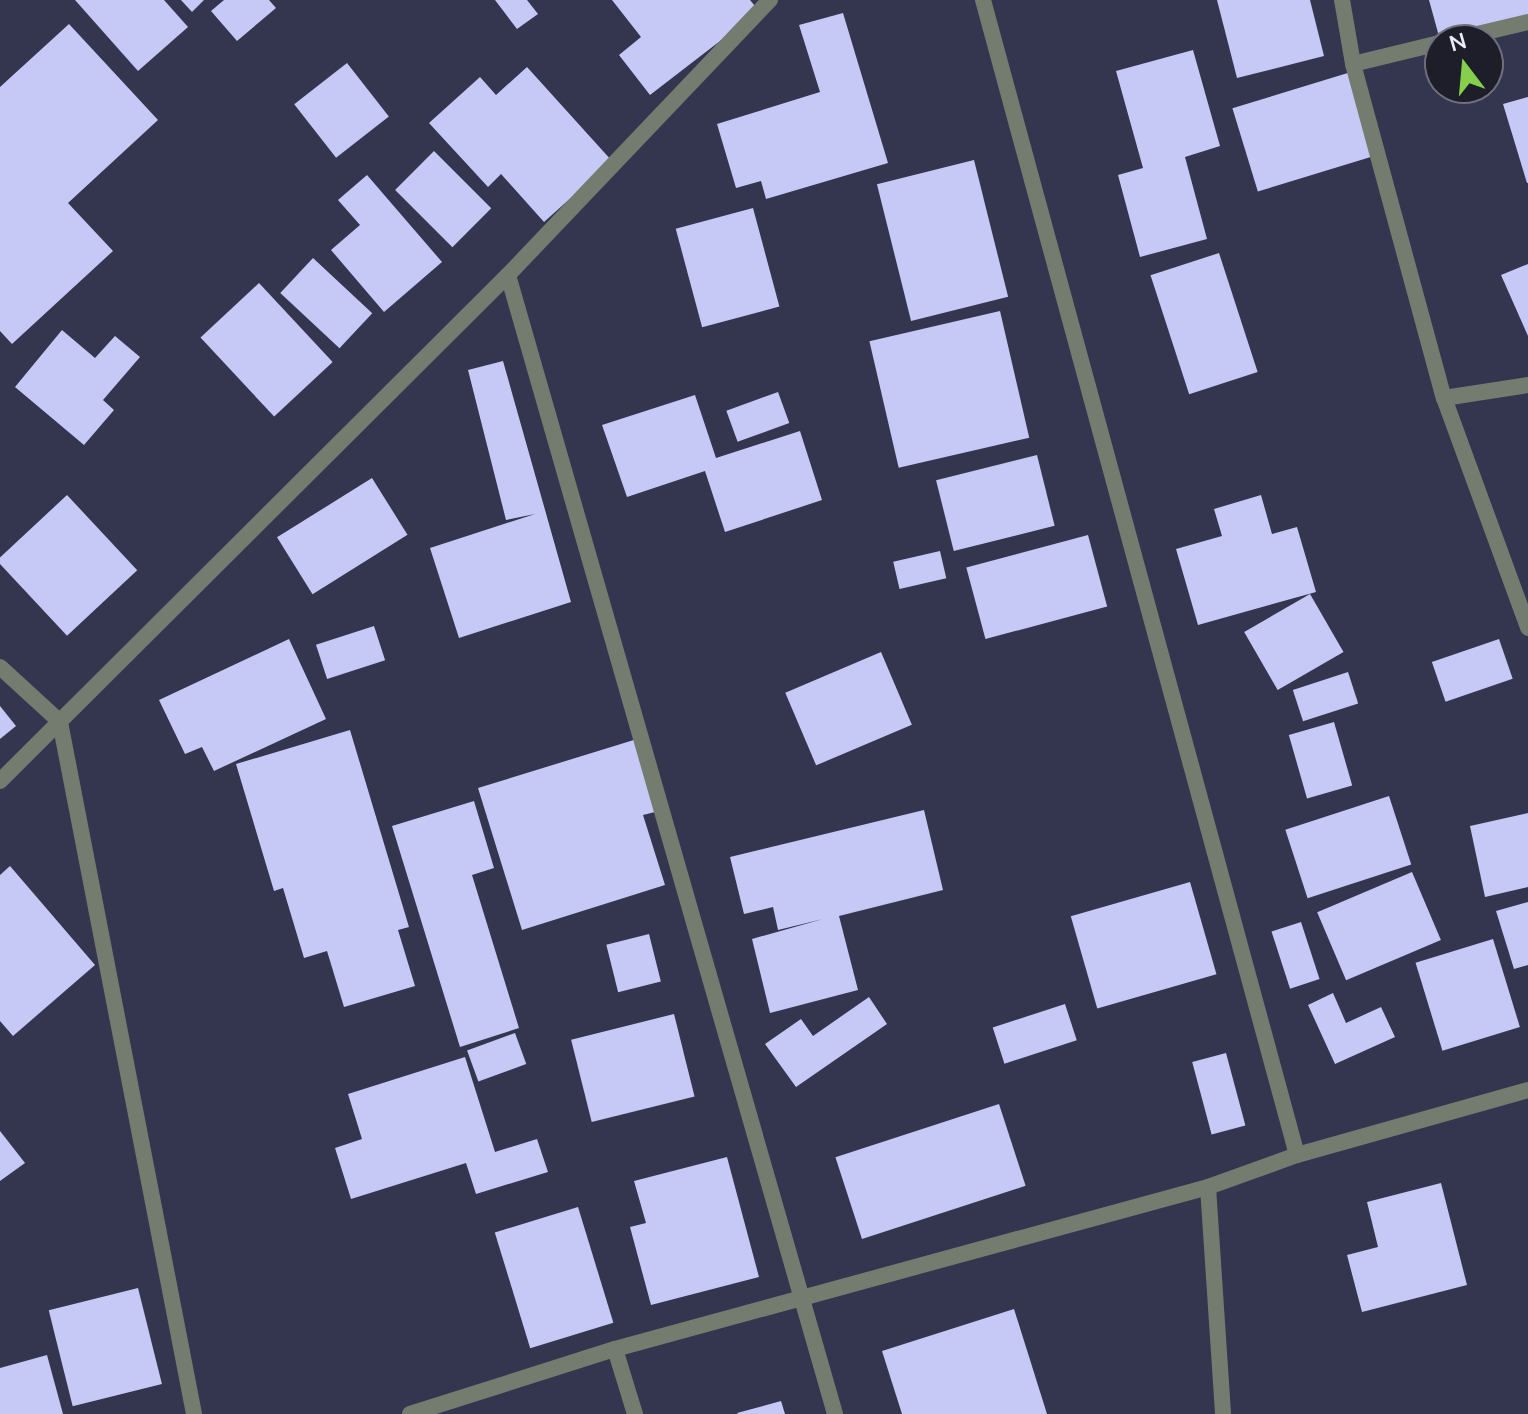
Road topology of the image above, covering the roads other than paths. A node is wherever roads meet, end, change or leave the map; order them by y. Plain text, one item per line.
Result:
1 (770, 0) edge
2 (983, 0) edge
3 (1342, 0) edge
4 (1528, 22) edge
5 (1504, 28) edge
6 (1424, 47) edge
7 (1353, 64) junction
8 (508, 275) junction
9 (1528, 385) edge
10 (1444, 398) junction
11 (1528, 628) edge
12 (0, 667) edge
13 (60, 722) junction
14 (0, 781) edge
15 (1528, 1090) edge
16 (1297, 1155) junction
17 (1208, 1187) junction
18 (805, 1295) junction
19 (615, 1349) junction
20 (194, 1414) edge
21 (410, 1414) edge
22 (635, 1414) edge
23 (835, 1414) edge
24 (1223, 1414) edge

1 - 8 street
2 - 16 street
3 - 7 street
4 - 5 street
6 - 7 street
7 - 10 street
8 - 13 street
8 - 18 street
9 - 10 street
10 - 11 street
12 - 13 street
13 - 14 street
13 - 20 street
15 - 16 street
16 - 17 street
17 - 18 street
17 - 24 street
18 - 19 street
18 - 23 street
19 - 21 street
19 - 22 street

